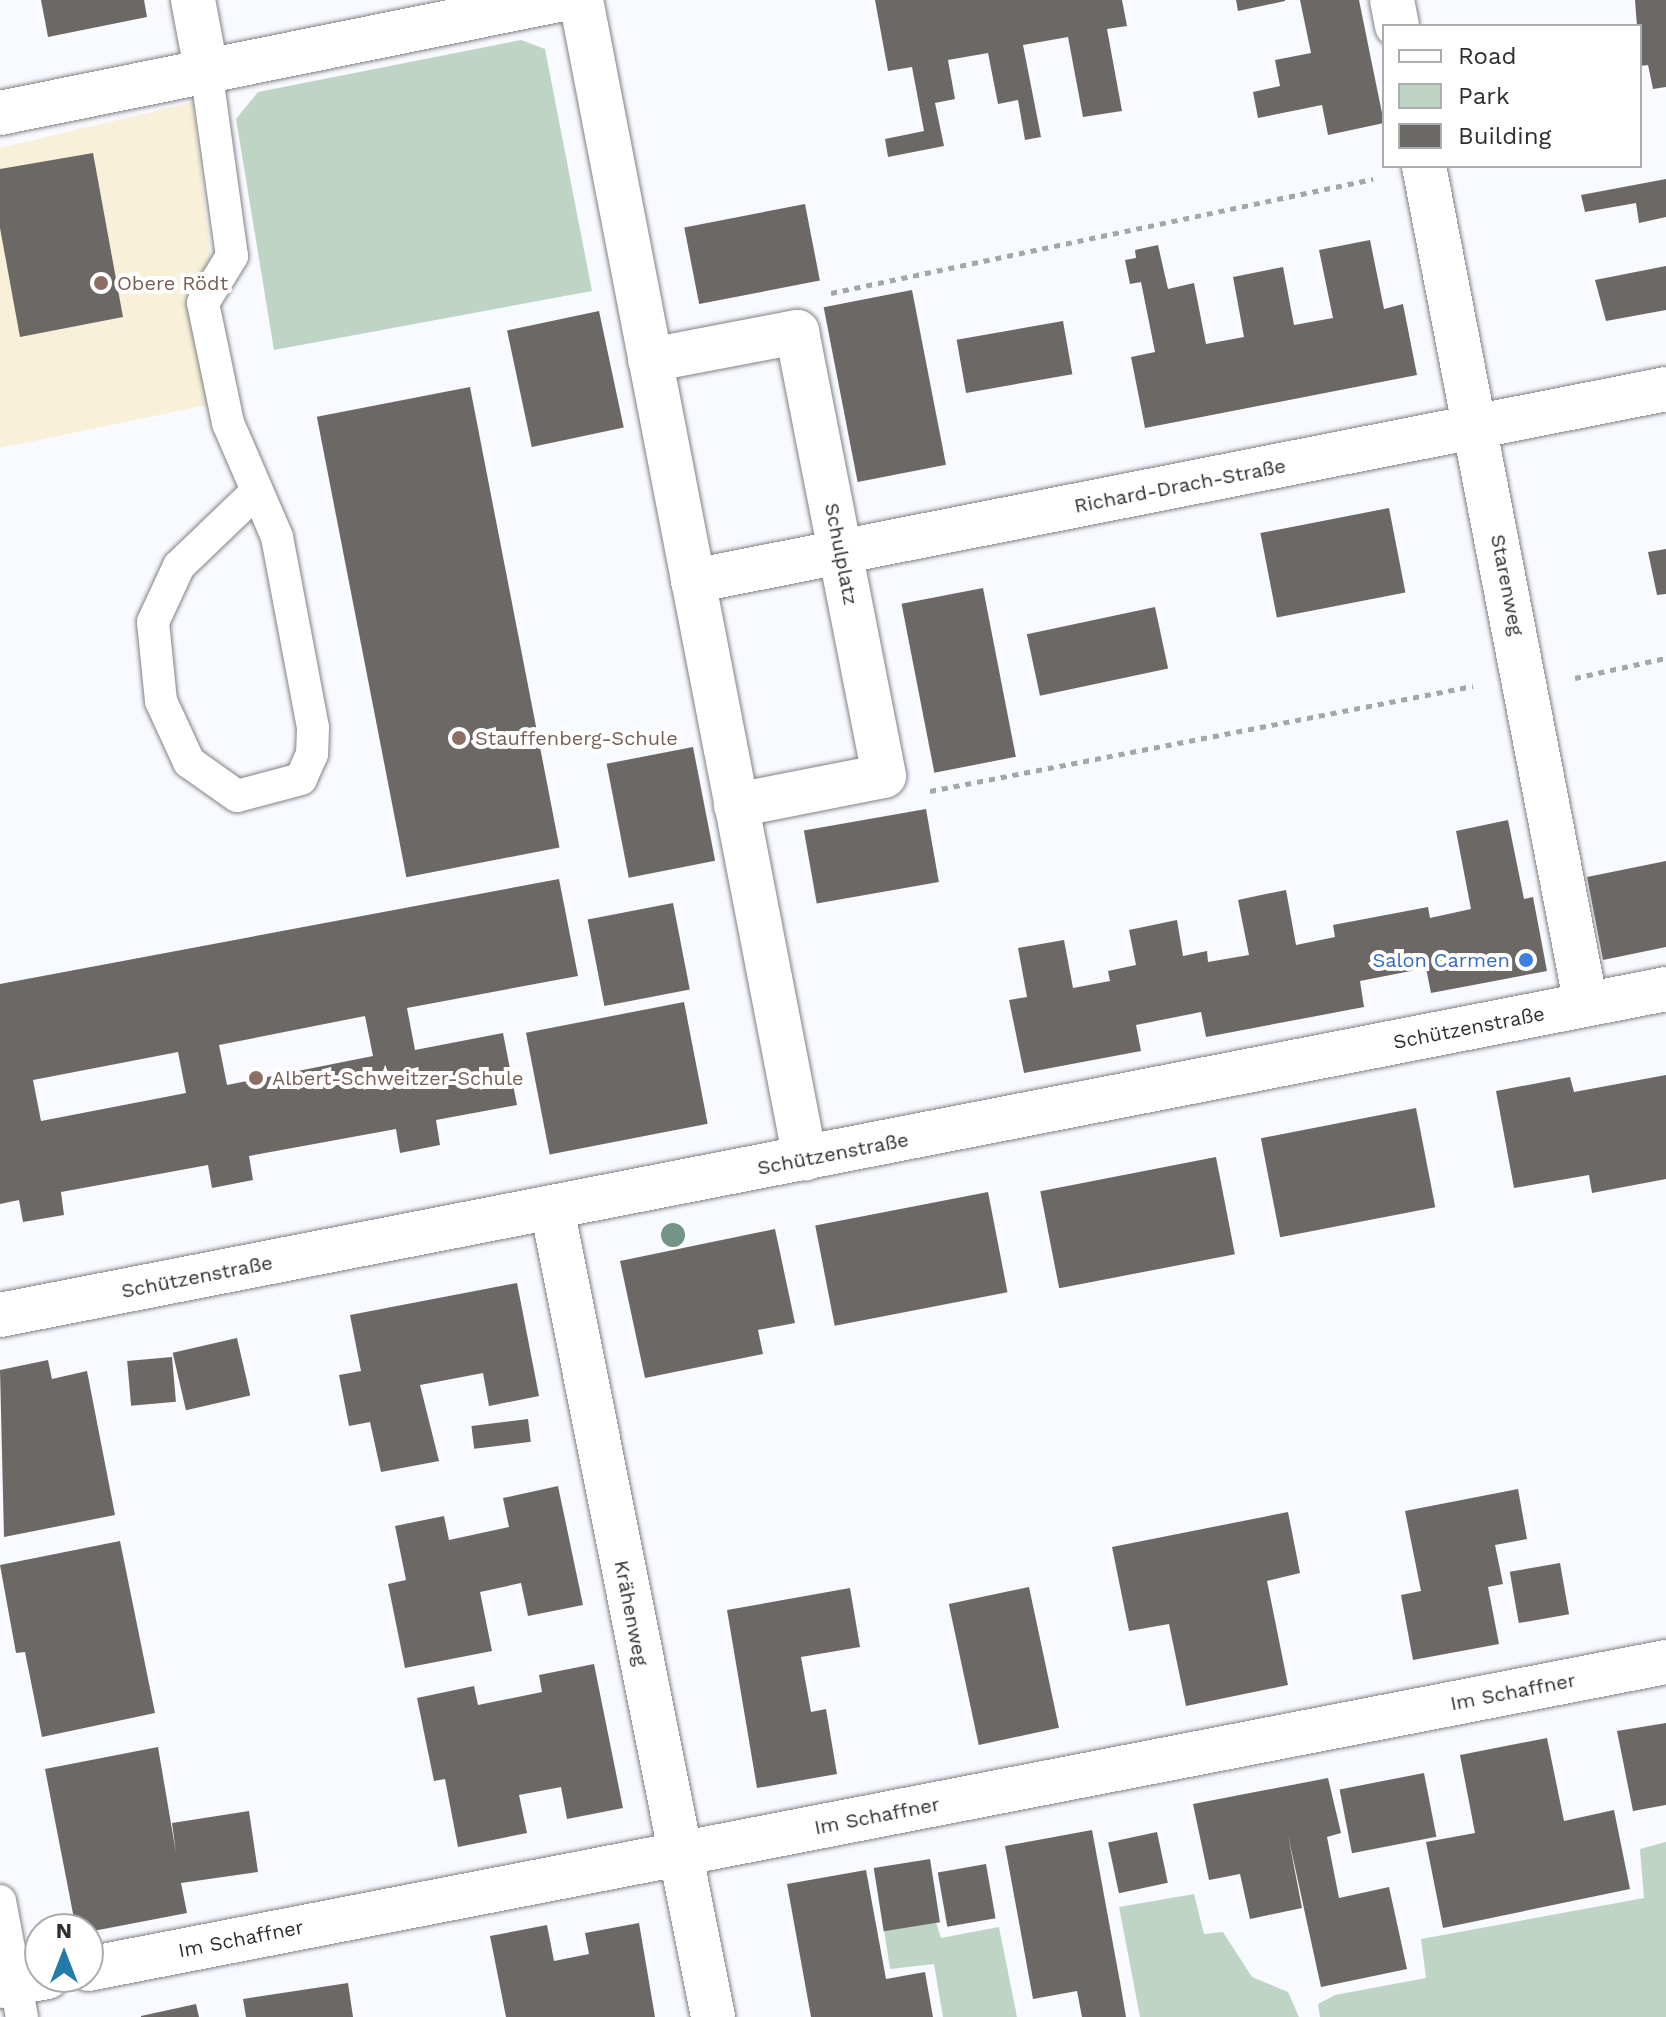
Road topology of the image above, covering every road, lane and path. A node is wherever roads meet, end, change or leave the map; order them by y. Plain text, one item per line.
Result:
1 (193, 0) edge
2 (558, 0) edge
3 (581, 0) edge
4 (1392, 0) edge
5 (1397, 24) edge
6 (206, 69) junction
7 (0, 113) edge
8 (1420, 168) edge
9 (1425, 168) edge
10 (797, 332) junction
11 (650, 360) junction
12 (1666, 389) edge
13 (1476, 426) junction
14 (255, 493) junction
15 (841, 553) junction
16 (693, 581) junction
17 (1666, 658) edge
18 (1526, 682) junction
19 (884, 776) junction
20 (736, 805) junction
21 (1666, 989) edge
22 (1586, 1005) junction
23 (805, 1159) junction
24 (552, 1208) junction
25 (0, 1315) edge
26 (1666, 1662) edge
27 (678, 1854) junction
28 (0, 1901) edge
29 (104, 1966) edge
30 (21, 1991) edge
31 (713, 2017) edge

1 - 6 street
2 - 6 street
3 - 11 street
4 - 5 street
6 - 7 street
6 - 14 lane
8 - 10 path
9 - 13 street, Starenweg
10 - 11 street
10 - 15 street, Schulplatz
11 - 16 street
12 - 13 street, Richard-Drach-Straße
13 - 15 street, Richard-Drach-Straße
13 - 18 street, Starenweg
14 - 14 lane
15 - 16 street, Richard-Drach-Straße
15 - 19 street, Schulplatz
16 - 20 street
17 - 18 path
18 - 19 path
18 - 22 street, Starenweg
19 - 20 street
20 - 23 street
21 - 22 street, Schützenstraße
22 - 23 street, Schützenstraße
23 - 24 street, Schützenstraße
24 - 25 street, Schützenstraße
24 - 27 street, Krähenweg
26 - 27 street, Im Schaffner
27 - 29 street, Im Schaffner
27 - 31 street, Krähenweg
28 - 30 lane

